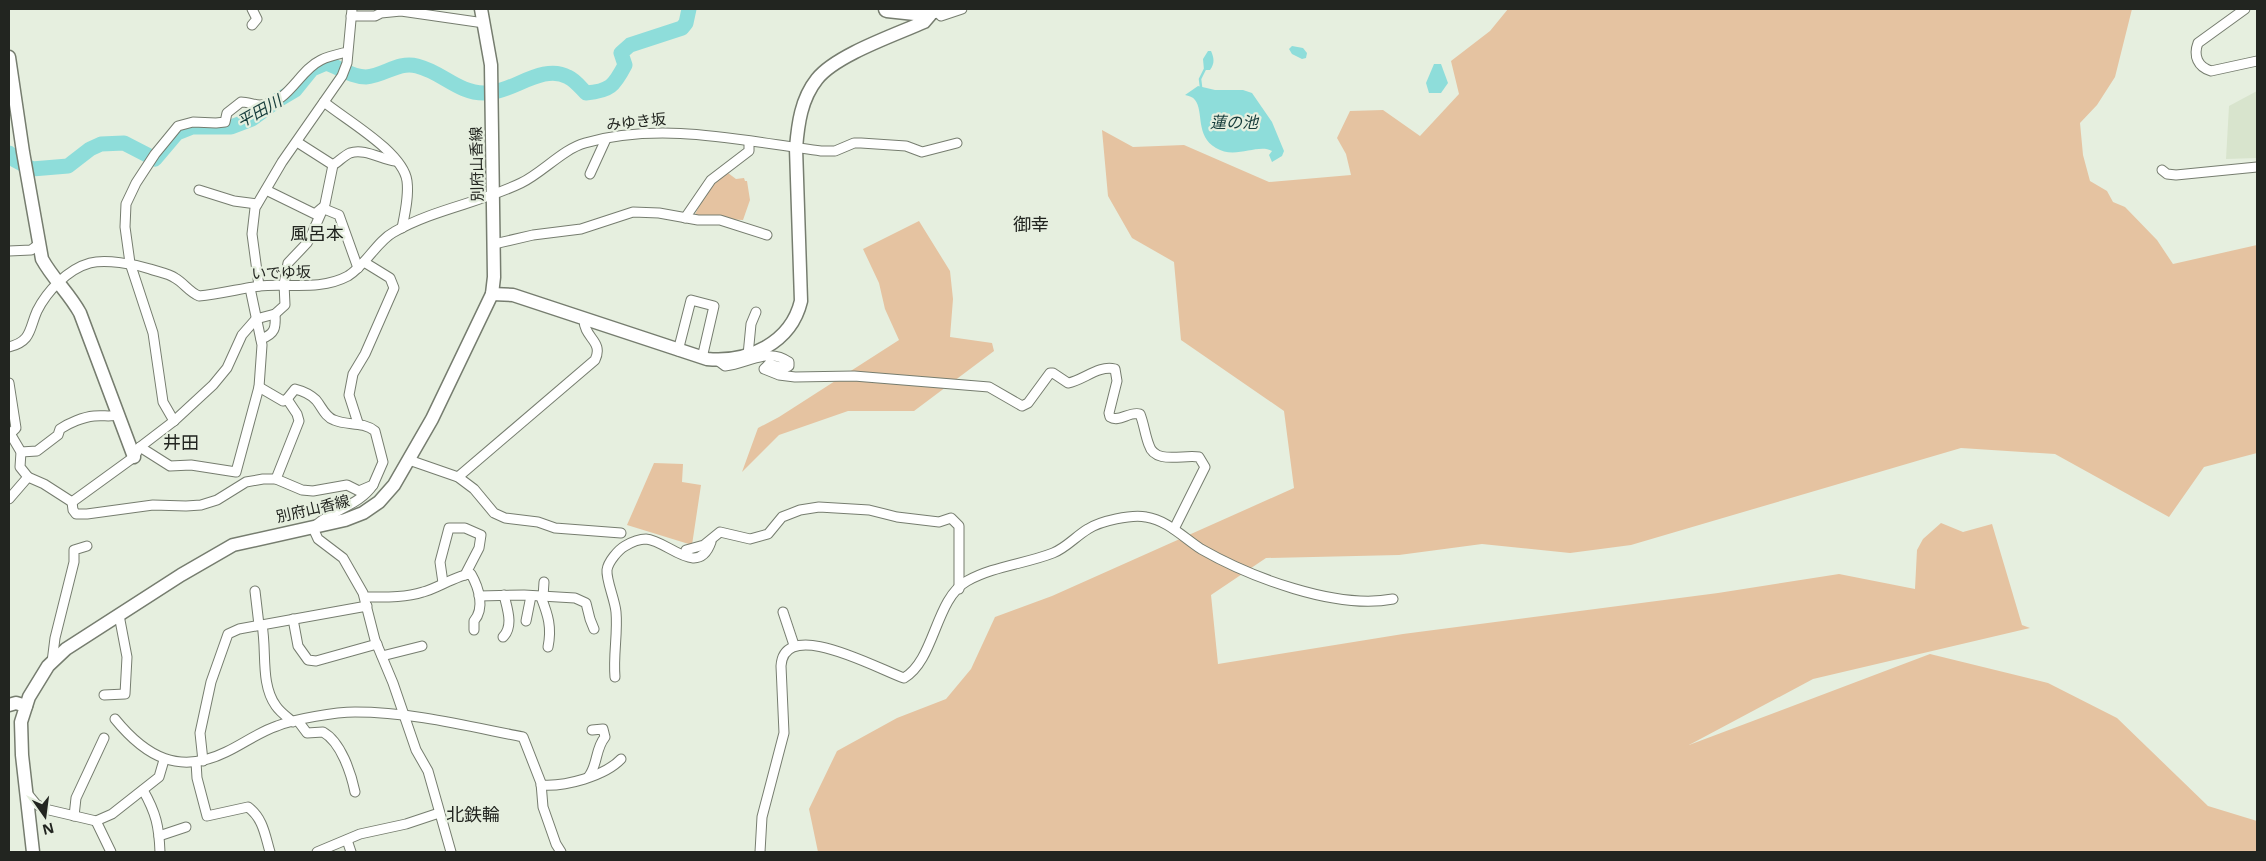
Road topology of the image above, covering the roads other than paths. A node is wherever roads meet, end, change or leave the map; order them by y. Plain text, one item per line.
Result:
1 (252, 9) edge
2 (481, 9) edge
3 (887, 9) edge
4 (962, 9) edge
5 (2245, 9) edge
6 (352, 13) edge
7 (933, 13) edge
8 (484, 23) junction
9 (252, 25) dead end
10 (347, 52) junction
11 (9, 57) edge
12 (2257, 61) edge
13 (324, 102) junction
14 (606, 139) junction
15 (297, 142) junction
16 (749, 142) junction
17 (957, 143) dead end
18 (796, 148) junction
19 (395, 161) junction
20 (333, 165) junction
21 (2257, 168) edge
22 (2162, 170) dead end
23 (590, 174) dead end
24 (199, 190) dead end
25 (266, 190) junction
26 (493, 195) junction
27 (257, 204) junction
28 (322, 208) junction
29 (685, 218) junction
30 (402, 228) junction
31 (767, 236) dead end
32 (494, 244) junction
33 (38, 245) junction
34 (9, 251) edge
35 (130, 263) junction
36 (361, 265) junction
37 (58, 282) junction
38 (284, 284) junction
39 (255, 287) junction
40 (492, 294) junction
41 (756, 312) dead end
42 (275, 314) junction
43 (256, 319) junction
44 (584, 320) junction
45 (261, 339) junction
46 (9, 347) edge
47 (678, 351) junction
48 (748, 356) junction
49 (702, 358) junction
50 (717, 360) junction
51 (9, 383) edge
52 (259, 387) junction
53 (287, 399) junction
54 (118, 416) junction
55 (174, 421) junction
56 (358, 423) junction
57 (10, 435) edge
58 (21, 452) junction
59 (137, 452) junction
60 (408, 460) junction
61 (458, 476) junction
62 (28, 477) junction
63 (276, 479) junction
64 (373, 485) junction
65 (9, 499) edge
66 (72, 502) junction
67 (313, 528) junction
68 (1174, 529) junction
69 (621, 533) dead end
70 (712, 539) junction
71 (87, 546) dead end
72 (686, 550) dead end
73 (465, 575) junction
74 (544, 582) dead end
75 (443, 583) junction
76 (959, 589) junction
77 (255, 591) dead end
78 (504, 595) junction
79 (479, 596) junction
80 (531, 596) junction
81 (542, 597) junction
82 (1392, 599) dead end
83 (366, 602) junction
84 (783, 612) dead end
85 (119, 615) junction
86 (293, 619) junction
87 (526, 621) dead end
88 (261, 625) junction
89 (594, 629) dead end
90 (474, 630) dead end
91 (503, 636) dead end
92 (377, 644) junction
93 (794, 645) junction
94 (422, 646) dead end
95 (548, 647) dead end
96 (382, 656) junction
97 (52, 662) junction
98 (615, 677) dead end
99 (104, 696) dead end
100 (9, 705) edge
101 (26, 706) junction
102 (403, 714) junction
103 (115, 719) dead end
104 (296, 721) junction
105 (592, 730) dead end
106 (104, 738) dead end
107 (621, 759) dead end
108 (164, 760) junction
109 (200, 761) junction
110 (589, 776) junction
111 (541, 785) junction
112 (143, 790) junction
113 (26, 792) junction
114 (355, 792) dead end
115 (440, 814) junction
116 (74, 816) junction
117 (96, 821) junction
118 (186, 828) dead end
119 (159, 836) junction
120 (347, 840) junction
121 (33, 852) edge
122 (111, 852) edge
123 (160, 852) edge
124 (270, 852) edge
125 (317, 852) edge
126 (351, 852) edge
127 (452, 852) edge
128 (561, 852) edge
129 (760, 852) edge

1 - 9 street
2 - 8 street, 別府山香線
3 - 7 highway
4 - 7 street
5 - 12 street
6 - 8 street
6 - 10 street
7 - 18 street
8 - 26 street, 別府山香線
10 - 13 street
10 - 35 street
11 - 33 street
13 - 15 street
13 - 19 street
14 - 16 street, みゆき坂
14 - 23 street
14 - 26 street, みゆき坂
15 - 20 street
15 - 25 street
16 - 18 street, みゆき坂
16 - 29 street
17 - 18 street, みゆき坂
18 - 48 street
19 - 20 street
19 - 30 street
20 - 28 street
21 - 22 street
24 - 27 street
25 - 27 street
25 - 28 street
26 - 30 street, いでゆ坂
26 - 32 street, 別府山香線
27 - 39 street
28 - 36 street
28 - 38 street
29 - 31 street
29 - 32 street
30 - 36 street, いでゆ坂
32 - 40 street, 別府山香線
33 - 34 street
33 - 37 street
35 - 37 street, いでゆ坂
35 - 39 street, いでゆ坂
35 - 55 street
36 - 38 street, いでゆ坂
36 - 56 street
37 - 46 street, いでゆ坂
37 - 54 street
38 - 39 street, いでゆ坂
38 - 42 street
39 - 43 street
40 - 44 street
40 - 60 street, 別府山香線
41 - 48 street
42 - 43 street
42 - 45 street
43 - 45 street
43 - 55 street
44 - 47 street
44 - 61 street
45 - 52 street
47 - 49 street
47 - 49 street
48 - 50 street
49 - 50 street
50 - 68 street
51 - 57 street
52 - 53 street
52 - 59 street
53 - 56 street
53 - 63 street
54 - 58 street
54 - 59 street
55 - 59 street
56 - 64 street
57 - 58 street
58 - 62 street
59 - 66 street
60 - 61 street
60 - 67 street, 別府山香線
61 - 69 street
62 - 65 street
62 - 66 street
63 - 64 street
63 - 66 street
64 - 67 street
67 - 83 street
67 - 85 street, 別府山香線
68 - 76 street
68 - 82 street
70 - 72 street
70 - 76 street
70 - 98 street
71 - 97 street
73 - 75 street
73 - 75 street
73 - 79 street
74 - 81 street
75 - 83 street
76 - 93 street
77 - 88 street
78 - 79 street
78 - 80 street
78 - 91 street
79 - 90 street
80 - 81 street
80 - 87 street
81 - 89 street
81 - 95 street
83 - 86 street
83 - 92 street
84 - 93 street
85 - 97 street, 別府山香線
85 - 99 street
86 - 88 street
86 - 92 street
88 - 104 street
88 - 109 street
92 - 96 street
93 - 129 street
94 - 96 street
96 - 102 street
97 - 101 street, 別府山香線
100 - 101 street
101 - 113 street, 別府山香線
102 - 104 street
102 - 111 street
102 - 115 street
103 - 108 street
104 - 109 street
104 - 114 street
105 - 110 street
106 - 116 street
107 - 110 street
108 - 109 street
108 - 112 street
109 - 124 street
110 - 111 street
111 - 128 street
112 - 117 street
112 - 119 street
113 - 116 street
113 - 121 street, 別府山香線
115 - 120 street
115 - 127 street
116 - 117 street
117 - 122 street
118 - 119 street
119 - 123 street
120 - 125 street
120 - 126 street

